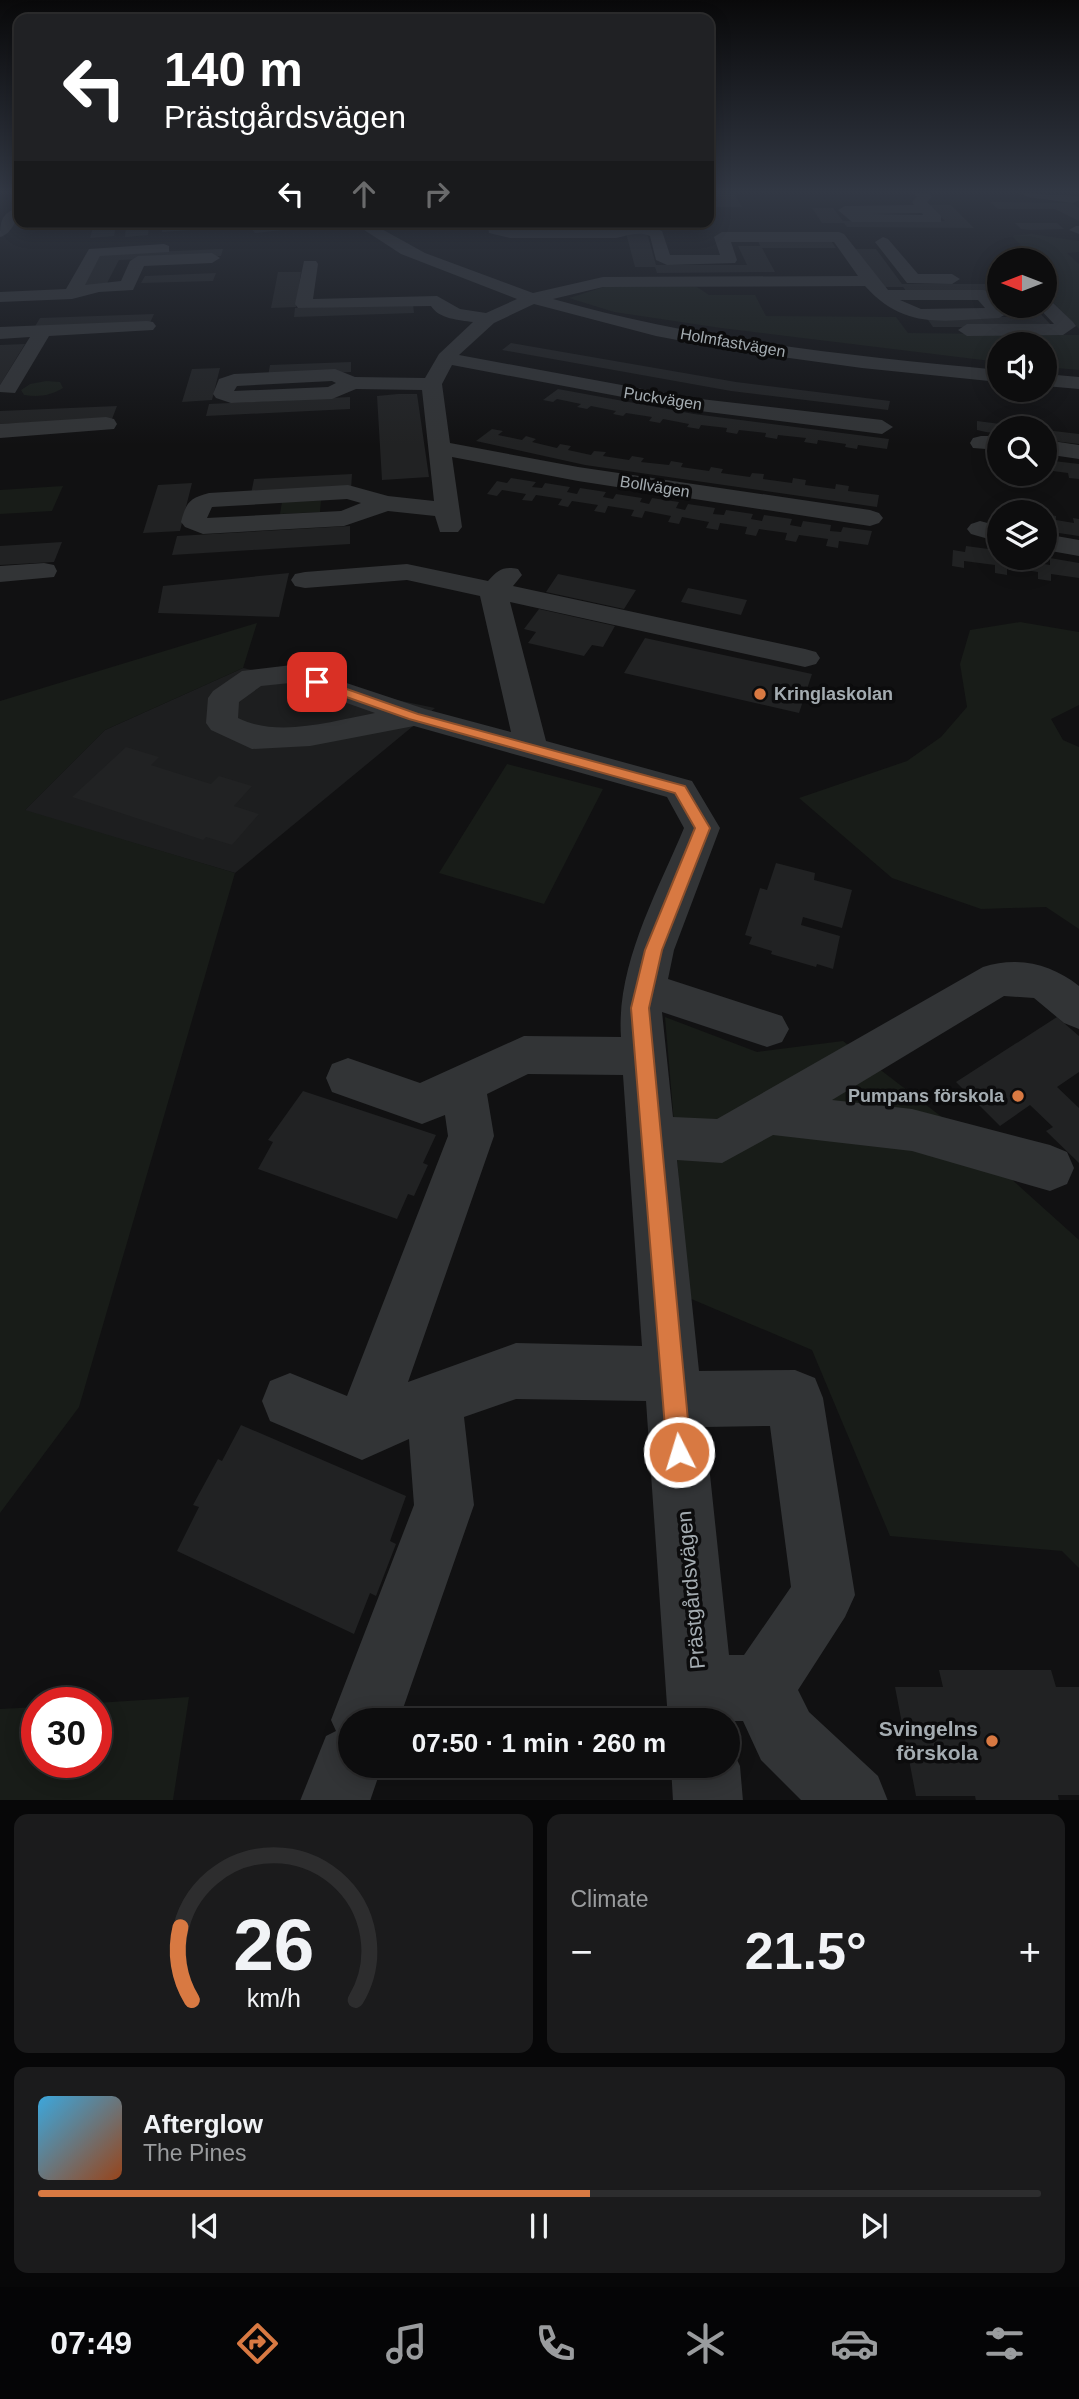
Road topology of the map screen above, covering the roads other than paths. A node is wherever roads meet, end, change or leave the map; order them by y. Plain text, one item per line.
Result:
1 (81, 277) edge
2 (132, 277) edge
3 (308, 277) edge
4 (471, 277) edge
5 (618, 277) edge
6 (656, 277) edge
7 (785, 277) edge
8 (866, 277) edge
9 (911, 277) edge
10 (987, 279) dead end
11 (787, 281) junction
12 (869, 281) junction
13 (72, 294) junction
14 (884, 295) junction
15 (0, 297) edge
16 (533, 298) junction
17 (912, 313) junction
18 (1057, 316) edge
19 (488, 319) junction
20 (147, 326) dead end
21 (43, 331) junction
22 (0, 332) edge
23 (446, 358) junction
24 (987, 375) edge
25 (1057, 381) edge
26 (352, 383) junction
27 (1079, 383) edge
28 (432, 384) junction
29 (8, 389) dead end
30 (106, 424) dead end
31 (881, 427) dead end
32 (0, 431) edge
33 (440, 448) junction
34 (1057, 449) edge
35 (1079, 452) edge
36 (386, 503) junction
37 (870, 518) dead end
38 (1057, 544) edge
39 (1079, 548) edge
40 (44, 571) dead end
41 (0, 574) edge
42 (305, 580) dead end
43 (501, 583) junction
44 (804, 658) dead end
45 (414, 716) junction
46 (531, 748) junction
47 (645, 989) junction
48 (1079, 1011) edge
49 (767, 1029) dead end
50 (644, 1056) junction
51 (348, 1078) dead end
52 (463, 1083) junction
53 (768, 1114) junction
54 (652, 1138) junction
55 (1050, 1167) dead end
56 (673, 1387) junction
57 (434, 1399) junction
58 (290, 1401) dead end
59 (362, 1431) junction
60 (721, 1699) edge
61 (369, 1708) edge
62 (343, 1778) edge
63 (706, 1778) edge
64 (335, 1800) edge
65 (708, 1800) edge
66 (852, 1800) edge

1 - 13 street
2 - 13 street
3 - 19 street
4 - 16 street, Holmfastvägen
5 - 16 street
6 - 11 street
7 - 11 street
8 - 12 street
9 - 10 street
11 - 12 street
12 - 14 street
13 - 15 street
14 - 17 street
14 - 17 street
16 - 19 street
16 - 24 street, Holmfastvägen
17 - 18 street
19 - 23 street
20 - 21 street
21 - 22 street
21 - 29 street
23 - 28 street
23 - 31 street, Puckvägen
25 - 27 street
26 - 26 street
26 - 28 street
28 - 33 street
30 - 32 street
33 - 36 street
33 - 37 street, Bollvägen
34 - 35 street
36 - 36 street
38 - 39 street
40 - 41 street
42 - 43 street
43 - 44 street
43 - 46 street
45 - 45 street, Prästgårdsvägen
45 - 46 street, Prästgårdsvägen
46 - 47 street, Prästgårdsvägen
47 - 49 street
47 - 50 street, Prästgårdsvägen
48 - 53 street
50 - 52 street
50 - 54 street, Prästgårdsvägen
51 - 52 street
52 - 59 street
53 - 54 street
53 - 55 street
54 - 56 street, Prästgårdsvägen
56 - 57 street
56 - 60 street, Prästgårdsvägen
56 - 60 street
57 - 59 street
57 - 61 street
58 - 59 street
60 - 66 street
62 - 64 street
63 - 65 street

